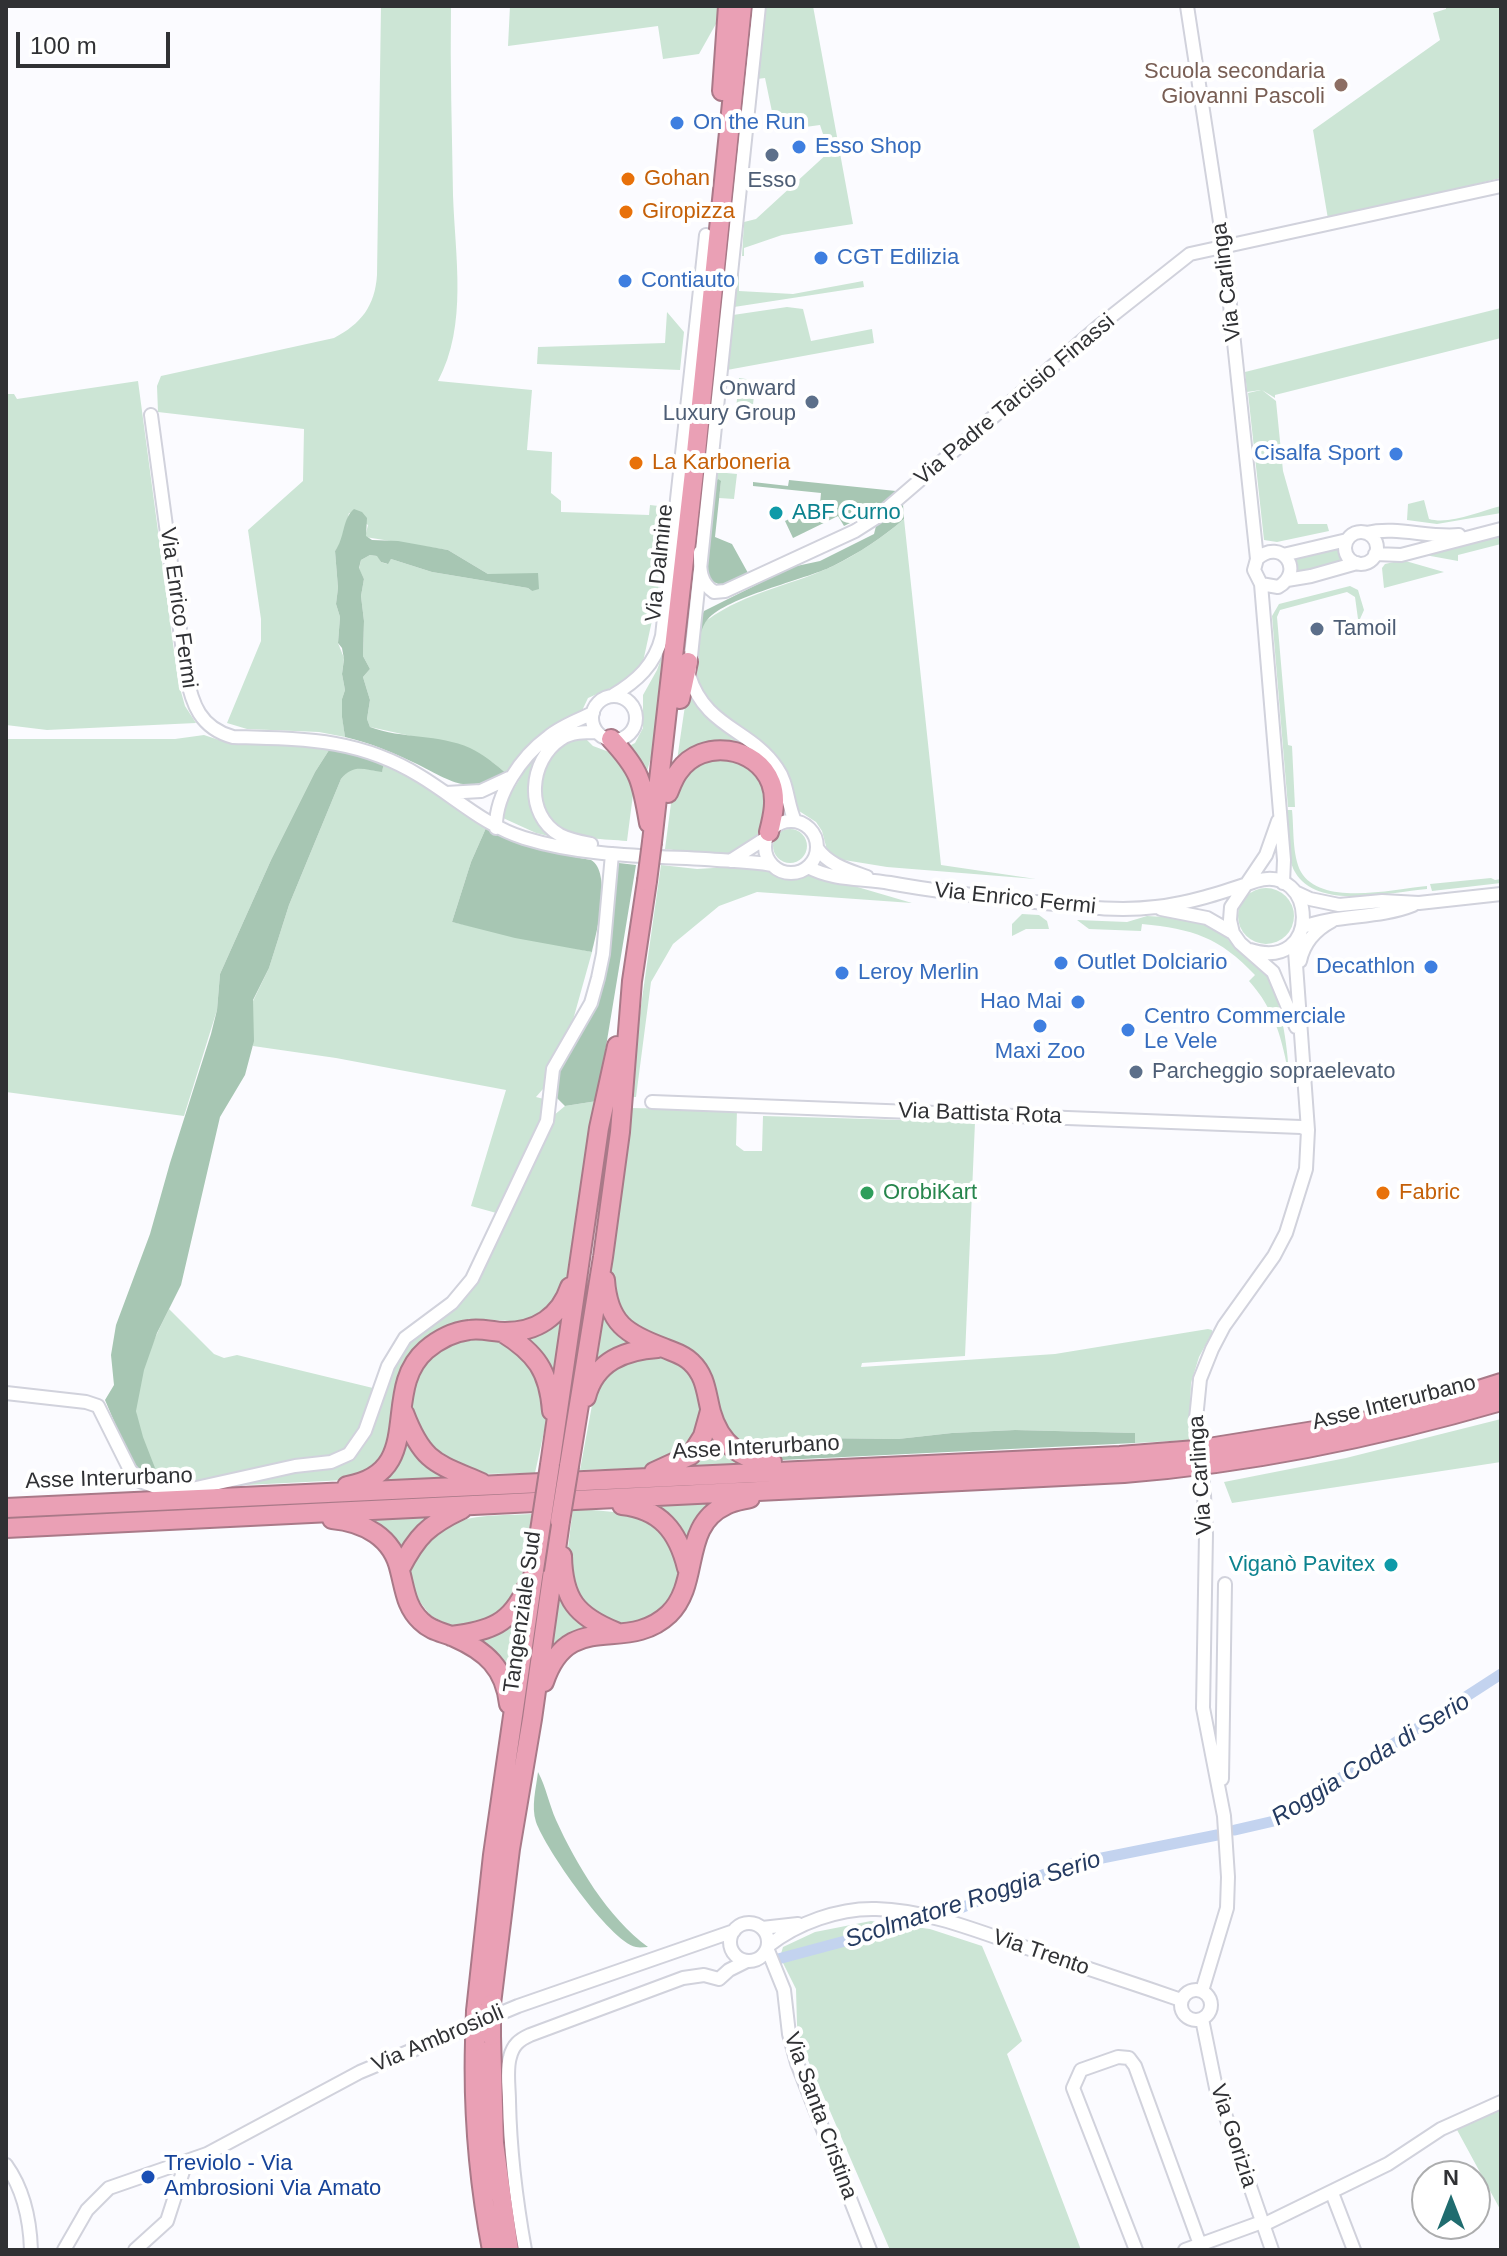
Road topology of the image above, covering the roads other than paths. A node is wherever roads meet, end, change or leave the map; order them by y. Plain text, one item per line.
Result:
1 (728, 6) edge
2 (742, 6) edge
3 (759, 6) edge
4 (1187, 6) edge
5 (1501, 186) edge
6 (706, 235) joint
7 (1224, 248) junction
8 (151, 415) dead end
9 (1501, 529) edge
10 (1366, 533) junction
11 (1486, 533) junction
12 (1347, 540) junction
13 (700, 552) junction
14 (1375, 554) junction
15 (1283, 555) junction
16 (1257, 559) junction
17 (1357, 563) junction
18 (1287, 580) junction
19 (1261, 584) junction
20 (688, 662) junction
21 (650, 664) junction
22 (612, 696) junction
23 (593, 713) junction
24 (635, 714) junction
25 (604, 736) junction
26 (515, 775) junction
27 (446, 793) junction
28 (668, 793) junction
29 (1279, 818) junction
30 (795, 821) junction
31 (496, 828) junction
32 (767, 835) junction
33 (652, 842) junction
34 (817, 848) junction
35 (612, 854) junction
36 (730, 861) junction
37 (772, 865) junction
38 (808, 867) junction
39 (878, 881) junction
40 (1283, 883) junction
41 (1247, 885) junction
42 (1295, 892) junction
43 (1501, 894) edge
44 (1419, 903) junction
45 (1154, 907) junction
46 (1339, 918) junction
47 (1233, 933) junction
48 (1300, 933) junction
49 (1250, 950) junction
50 (1297, 972) junction
51 (632, 981) junction
52 (1301, 1041) junction
53 (652, 1102) dead end
54 (1308, 1130) junction
55 (584, 1229) junction
56 (603, 1257) junction
57 (502, 1332) junction
58 (664, 1348) junction
59 (1501, 1383) edge
60 (6, 1393) edge
61 (1501, 1401) edge
62 (402, 1407) junction
63 (710, 1411) junction
64 (560, 1466) junction
65 (784, 1470) junction
66 (645, 1478) junction
67 (488, 1485) junction
68 (773, 1489) junction
69 (577, 1500) junction
70 (472, 1504) junction
71 (273, 1505) junction
72 (6, 1508) edge
73 (560, 1521) junction
74 (6, 1528) edge
75 (400, 1569) junction
76 (534, 1570) junction
77 (688, 1574) junction
78 (1225, 1584) dead end
79 (617, 1632) junction
80 (451, 1636) junction
81 (532, 1719) junction
82 (512, 1727) junction
83 (1220, 1794) junction
84 (1226, 1838) joint
85 (805, 1924) junction
86 (762, 1928) junction
87 (734, 1931) junction
88 (702, 1943) junction
89 (767, 1947) junction
90 (743, 1956) junction
91 (780, 1981) junction
92 (1202, 1991) junction
93 (1181, 2000) junction
94 (484, 2007) junction
95 (1202, 2019) junction
96 (483, 2039) junction
97 (1501, 2102) edge
98 (186, 2162) junction
99 (6, 2165) edge
100 (1332, 2193) junction
101 (1262, 2224) junction
102 (1201, 2247) edge
103 (31, 2250) edge
104 (64, 2250) edge
105 (135, 2250) edge
106 (492, 2250) edge
107 (509, 2250) edge
108 (525, 2250) edge
109 (870, 2250) edge
110 (1136, 2250) edge
111 (1185, 2250) edge
112 (1272, 2250) edge
113 (1354, 2250) edge

1 - 6 highway
2 - 33 highway, Via Dalmine
3 - 13 street
4 - 7 street, Via Carlinga
5 - 7 street, Via Padre Tarcisio Finassi
6 - 21 street
7 - 13 street, Via Padre Tarcisio Finassi
7 - 16 street, Via Carlinga
8 - 27 street, Via Enrico Fermi
9 - 11 street
10 - 11 street
10 - 12 street
10 - 14 street
11 - 14 street
12 - 15 street
12 - 17 street
13 - 20 street
14 - 17 street
15 - 16 street
15 - 18 street
16 - 19 street, Via Carlinga
17 - 18 street
18 - 19 street
19 - 29 street, Via Carlinga
20 - 28 highway
20 - 30 street
21 - 22 street
21 - 24 street
22 - 23 street
22 - 24 street
23 - 25 street
23 - 26 street
24 - 25 street
25 - 33 highway
25 - 35 street
26 - 27 street
26 - 31 street
27 - 31 street, Via Enrico Fermi
28 - 32 highway
28 - 33 highway
29 - 40 street, Via Carlinga
29 - 41 street, Via Carlinga
30 - 32 street
30 - 34 street, Via Enrico Fermi
31 - 35 street, Via Enrico Fermi
32 - 36 street
32 - 37 street
33 - 51 highway, Via Dalmine, bridge
34 - 38 street
34 - 39 street, Via Enrico Fermi
35 - 36 street, Via Enrico Fermi
35 - 60 street
36 - 37 street, Via Enrico Fermi
37 - 38 street, Via Enrico Fermi
38 - 39 street, Via Enrico Fermi
39 - 45 street, Via Enrico Fermi
40 - 41 street
40 - 42 street
41 - 45 street, Via Enrico Fermi
41 - 47 street, Via Carlinga
42 - 44 street
42 - 48 street, Via Carlinga
43 - 44 street
44 - 46 street
45 - 47 street, Via Enrico Fermi
46 - 48 street
46 - 50 street, Via Carlinga
47 - 49 street, Via Carlinga
48 - 49 street
48 - 50 street, Via Carlinga
49 - 52 street, Via Carlinga
50 - 52 street, Via Carlinga
51 - 55 highway, Tangenziale Sud
51 - 56 highway, Tangenziale Sud
52 - 54 street, Via Carlinga
53 - 54 street, Via Battista Rota
54 - 83 street, Via Carlinga, bridge
55 - 57 highway
55 - 64 highway, Tangenziale Sud
56 - 58 highway
56 - 64 highway, Tangenziale Sud
57 - 62 highway
57 - 64 highway
58 - 63 highway
58 - 64 highway
59 - 65 highway, Asse Interurbano
61 - 68 highway, Asse Interurbano
62 - 67 highway
62 - 71 highway
63 - 65 highway
63 - 66 highway
64 - 73 highway, Tangenziale Sud, bridge
64 - 76 highway, Tangenziale Sud, bridge
65 - 66 highway, Asse Interurbano
66 - 67 highway, Asse Interurbano
67 - 71 highway, Asse Interurbano
68 - 69 highway, Asse Interurbano
68 - 77 highway
69 - 70 highway, Asse Interurbano
69 - 77 highway
70 - 71 highway, Asse Interurbano
70 - 75 highway
71 - 72 highway, Asse Interurbano
71 - 74 highway, Asse Interurbano
71 - 75 highway
73 - 79 highway
73 - 81 highway, Tangenziale Sud
75 - 80 highway
76 - 80 highway
76 - 82 highway, Tangenziale Sud
77 - 79 highway
78 - 83 street
79 - 81 highway
80 - 82 highway
81 - 94 highway, Tangenziale Sud
82 - 94 highway, Tangenziale Sud
83 - 84 street, Via Carlinga
84 - 92 street, Via Gorizia
85 - 86 street, Via Trento
85 - 89 street, Via Trento
85 - 93 street, Via Trento
86 - 87 street
86 - 89 street
87 - 88 street, Via Ambrosioli
87 - 90 street
88 - 90 street
88 - 98 street, Via Ambrosioli
89 - 90 street
89 - 91 street, Via Santa Cristina
90 - 91 street
90 - 108 street
91 - 109 street, Via Santa Cristina
92 - 93 street
92 - 95 street, Via Gorizia
93 - 95 street
94 - 96 highway, Tangenziale Sud, bridge
95 - 101 street, Via Gorizia
96 - 106 highway, Tangenziale Sud
96 - 107 highway, Tangenziale Sud
97 - 100 street
98 - 104 street, Via Ambrosioli
98 - 105 street
99 - 103 street
100 - 101 street
100 - 113 street
101 - 102 street
101 - 112 street, Via Gorizia
102 - 110 street
102 - 111 street

